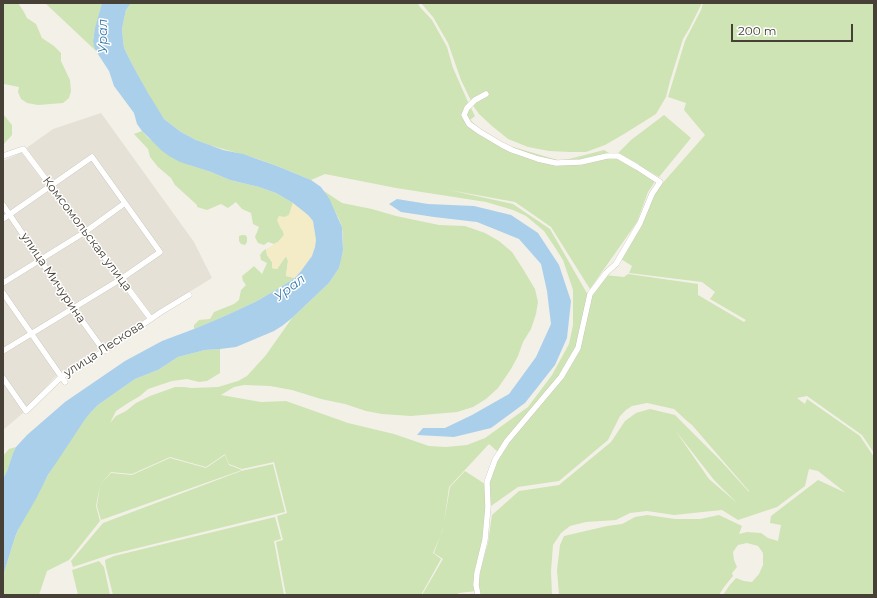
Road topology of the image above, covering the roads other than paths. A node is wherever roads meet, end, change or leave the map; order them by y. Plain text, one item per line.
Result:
1 (486, 94) dead end
2 (3, 156) edge
3 (50, 186) junction
4 (125, 203) junction
5 (3, 205) edge
6 (10, 215) junction
7 (3, 219) edge
8 (85, 232) junction
9 (40, 260) junction
10 (121, 279) junction
11 (3, 283) edge
12 (3, 293) edge
13 (189, 295) dead end
14 (73, 308) junction
15 (151, 319) junction
16 (31, 334) junction
17 (3, 351) edge
18 (104, 351) junction
19 (61, 377) junction
20 (3, 378) edge
21 (65, 382) dead end
22 (478, 595) edge

1 - 22 street
2 - 3 street, Комсомольская улица
3 - 4 street
3 - 6 street
3 - 8 street, Комсомольская улица
4 - 8 street
4 - 10 street
5 - 6 street, улица Мичурина
6 - 7 street
6 - 9 street, улица Мичурина
8 - 9 street
8 - 10 street, Комсомольская улица
9 - 11 street
9 - 14 street, улица Мичурина
10 - 14 street
10 - 15 street, Комсомольская улица
12 - 16 street
13 - 15 street, улица Лескова
14 - 16 street
14 - 18 street, улица Мичурина
15 - 18 street, улица Лескова
16 - 17 street
16 - 19 street
18 - 19 street, улица Лескова
19 - 20 street, улица Лескова
19 - 21 street

